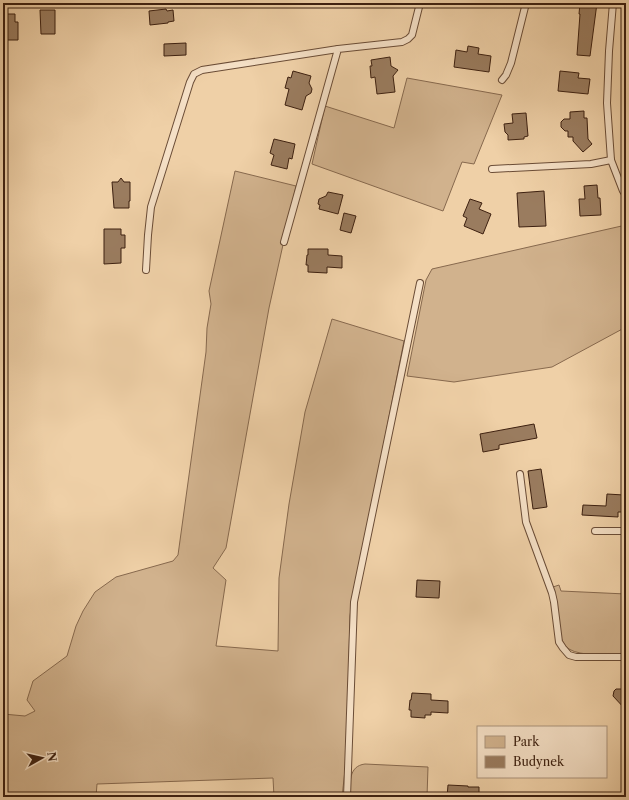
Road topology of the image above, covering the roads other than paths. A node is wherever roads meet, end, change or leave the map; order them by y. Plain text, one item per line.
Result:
1 (420, 3) edge
2 (526, 3) edge
3 (614, 3) edge
4 (338, 49) junction
5 (502, 80) dead end
6 (611, 160) junction
7 (492, 169) dead end
8 (623, 191) dead end
9 (284, 242) dead end
10 (146, 270) dead end
11 (420, 283) dead end
12 (520, 474) dead end
13 (595, 531) dead end
14 (626, 531) edge
15 (626, 657) edge
16 (347, 797) edge

1 - 4 lane
2 - 5 lane
3 - 6 lane
4 - 9 lane
4 - 10 lane
6 - 7 lane
6 - 8 lane
11 - 16 lane
12 - 15 lane
13 - 14 lane

